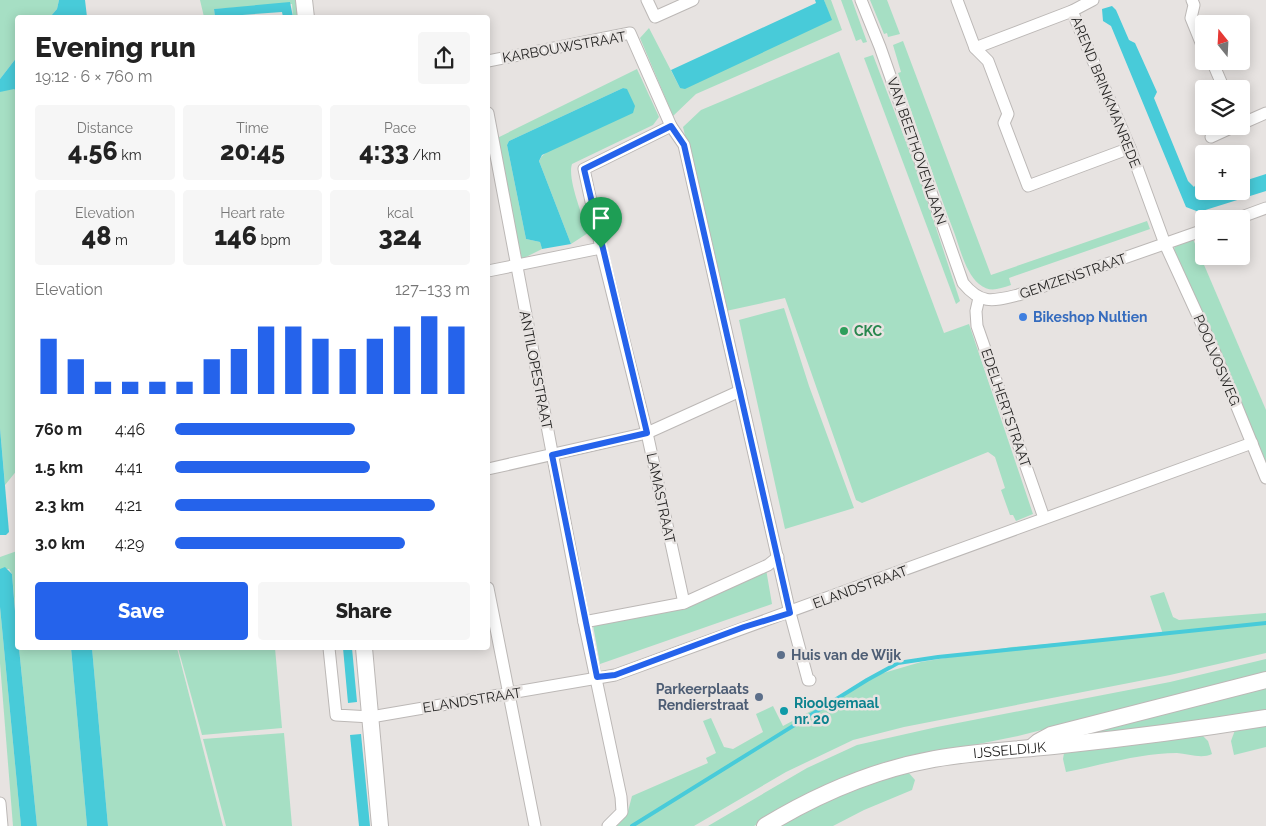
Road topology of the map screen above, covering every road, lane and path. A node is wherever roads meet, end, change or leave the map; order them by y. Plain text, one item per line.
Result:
1 (304, 0) edge
2 (647, 0) edge
3 (693, 0) edge
4 (861, 0) edge
5 (957, 0) edge
6 (1093, 0) edge
7 (1192, 0) edge
8 (1072, 11) junction
9 (306, 15) edge
10 (1195, 28) edge
11 (975, 48) junction
12 (490, 61) edge
13 (1266, 113) edge
14 (1250, 120) edge
15 (490, 124) edge
16 (671, 126) junction
17 (1130, 148) junction
18 (1266, 208) edge
19 (1250, 214) edge
20 (1195, 233) edge
21 (1166, 244) junction
22 (601, 248) junction
23 (516, 265) junction
24 (490, 271) edge
25 (979, 298) junction
26 (740, 391) junction
27 (647, 433) junction
28 (1252, 443) junction
29 (552, 455) junction
30 (490, 468) edge
31 (1266, 478) edge
32 (1044, 518) junction
33 (778, 557) junction
34 (490, 598) edge
35 (684, 603) junction
36 (790, 613) junction
37 (584, 622) junction
38 (329, 650) edge
39 (364, 650) edge
40 (597, 677) junction
41 (810, 680) dead end
42 (1266, 680) edge
43 (509, 695) junction
44 (371, 717) junction
45 (1266, 718) edge
46 (1031, 748) junction
47 (0, 804) edge
48 (2, 826) edge
49 (380, 826) edge
50 (534, 826) edge
51 (608, 826) edge
52 (765, 826) edge

1 - 9 street
2 - 3 street
4 - 25 street, VAN BEETHOVENLAAN
5 - 11 street
6 - 8 street
7 - 10 street
8 - 11 street, AREND BRINKMANREDE
8 - 17 street, AREND BRINKMANREDE
11 - 17 street
12 - 16 street, KARBOUWSTRAAT
13 - 14 street
15 - 23 street, ANTILOPESTRAAT
16 - 22 street, LAMASTRAAT
16 - 26 street
17 - 21 street, AREND BRINKMANREDE
18 - 19 street
20 - 21 street, GEMZENSTRAAT
21 - 25 street, GEMZENSTRAAT
21 - 28 street, POOLVOSWEG
22 - 23 street
22 - 27 street, LAMASTRAAT
23 - 24 street
23 - 29 street, ANTILOPESTRAAT
25 - 32 street, EDELHERTSTRAAT
26 - 27 street
26 - 33 street
27 - 29 street
27 - 35 street, LAMASTRAAT
28 - 31 street, POOLVOSWEG
28 - 32 street, ELANDSTRAAT
29 - 30 street
29 - 37 street, ANTILOPESTRAAT
32 - 36 street, ELANDSTRAAT
33 - 35 street
33 - 36 street
34 - 43 street
35 - 37 street
36 - 40 street, ELANDSTRAAT
36 - 41 street
37 - 40 street, ANTILOPESTRAAT
38 - 44 street, ELANDSTRAAT
39 - 44 street
40 - 43 street, ELANDSTRAAT
40 - 51 street, ANTILOPESTRAAT
42 - 46 street
43 - 44 street, ELANDSTRAAT
43 - 50 street
44 - 49 street
45 - 46 street, IJSSELDIJK
46 - 52 street, IJSSELDIJK
47 - 48 street

